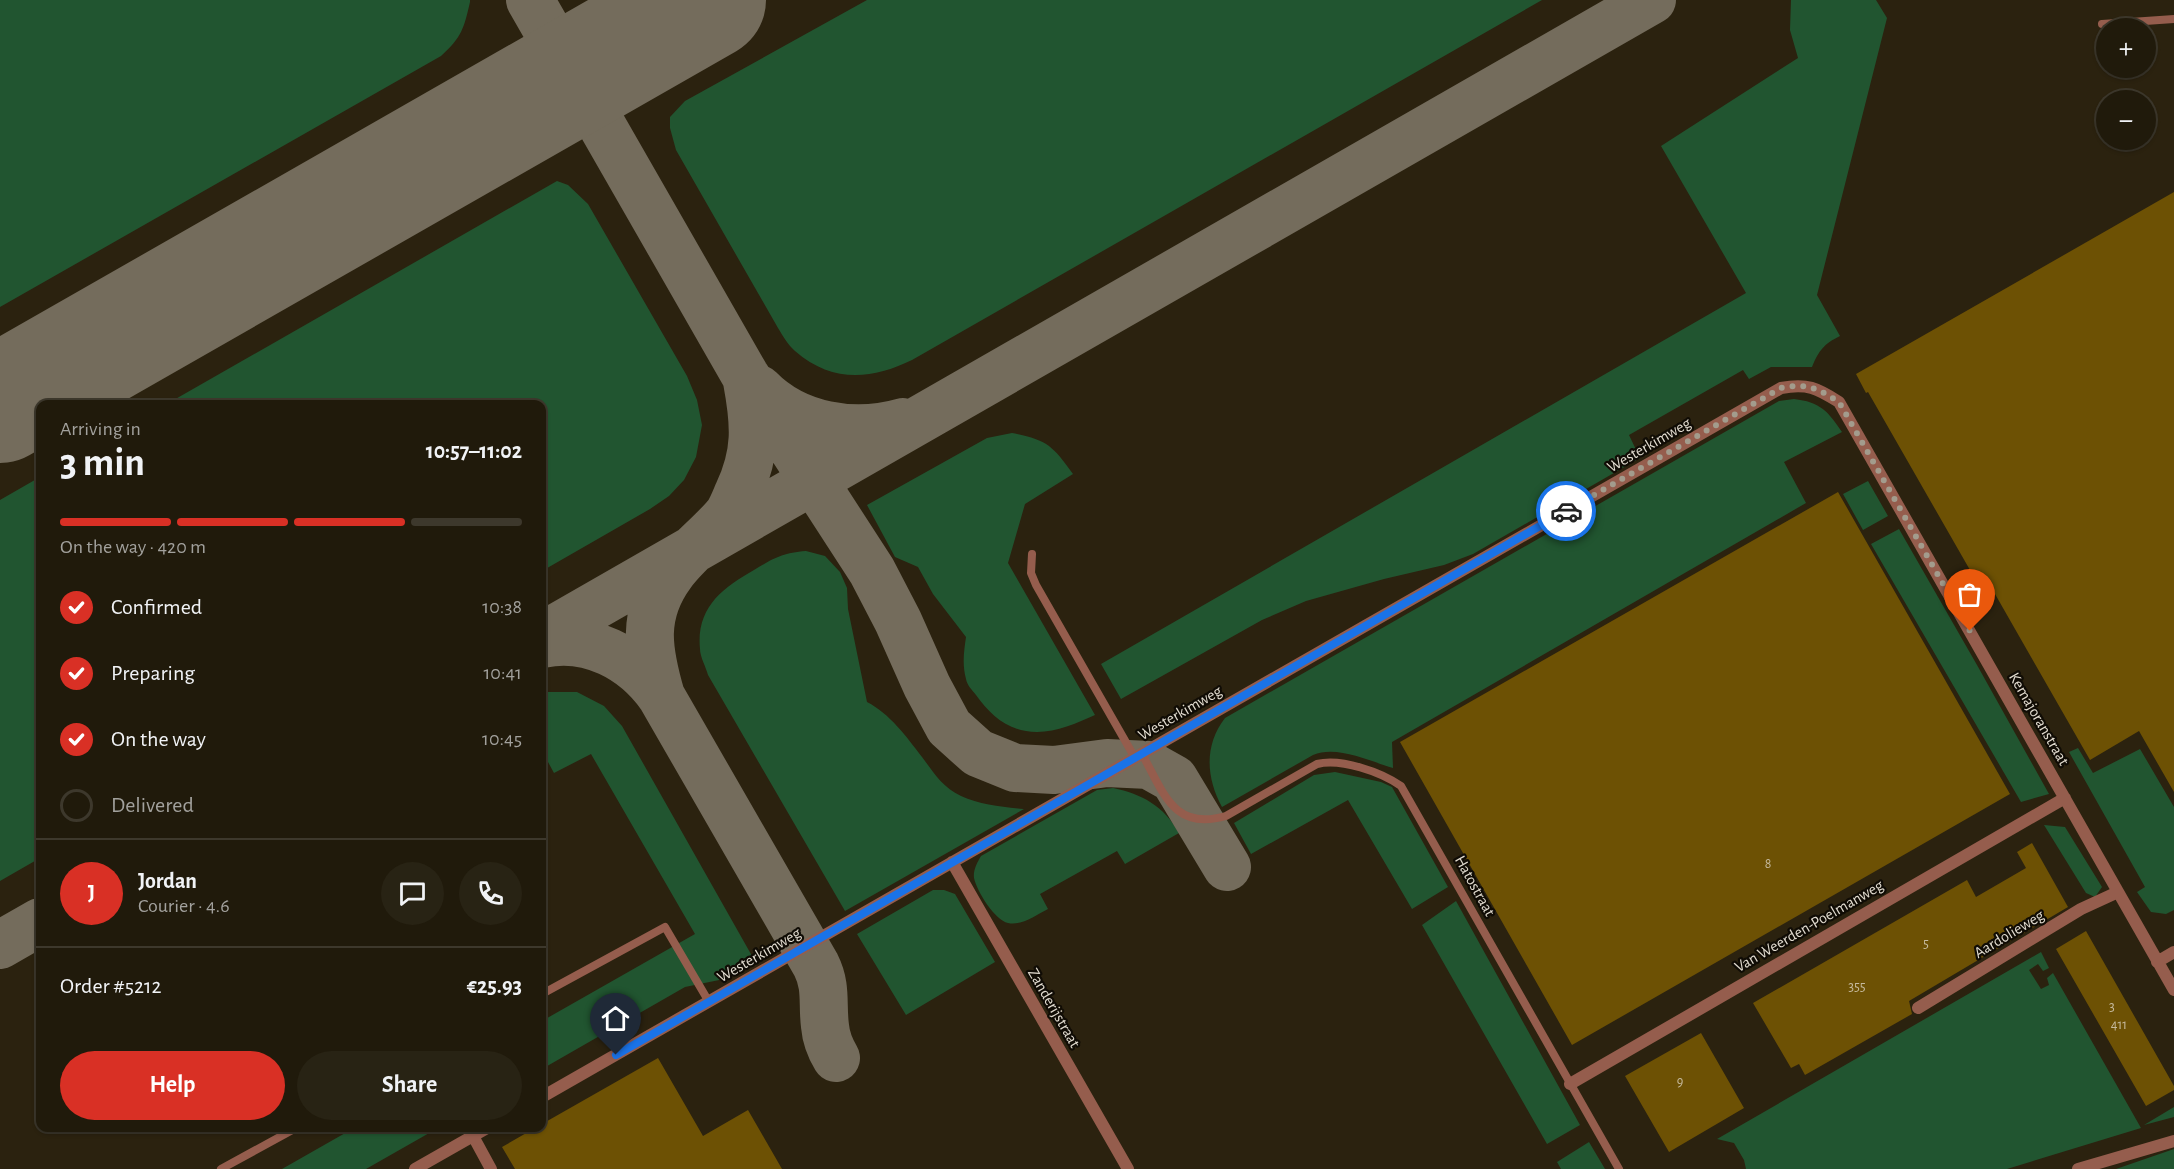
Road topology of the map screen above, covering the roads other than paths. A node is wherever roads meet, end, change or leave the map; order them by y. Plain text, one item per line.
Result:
1 (2174, 19) edge
2 (2156, 20) edge
3 (1839, 402) joint
4 (1032, 554) dead end
5 (1139, 756) junction
6 (2065, 798) junction
7 (952, 862) junction
8 (2118, 892) junction
9 (2174, 952) edge
10 (2157, 962) junction
11 (2174, 990) edge
12 (546, 992) edge
13 (709, 1002) junction
14 (1918, 1008) dead end
15 (1570, 1084) junction
16 (546, 1095) edge
17 (289, 1132) edge
18 (480, 1132) edge
19 (473, 1136) junction
20 (2174, 1141) edge
21 (220, 1169) edge
22 (415, 1169) edge
23 (491, 1169) edge
24 (1128, 1169) edge
25 (1619, 1169) edge
26 (2078, 1169) edge

1 - 2 lane
3 - 5 street, Westerkimweg
3 - 6 street, Kemajoranstraat
4 - 5 lane
5 - 7 street, Westerkimweg
5 - 15 lane, Hatostraat
6 - 8 street, Kemajoranstraat
6 - 15 street, Van Weerden-Poelmanweg
7 - 13 street, Westerkimweg
7 - 24 street, Zanderijstraat
8 - 10 street, Kemajoranstraat
8 - 14 street, Aardolieweg
9 - 10 street
10 - 11 street, Kemajoranstraat
12 - 13 lane
13 - 16 street, Westerkimweg
15 - 25 lane, Hatostraat
17 - 21 lane
18 - 19 street
19 - 22 street
19 - 23 street
20 - 26 street

